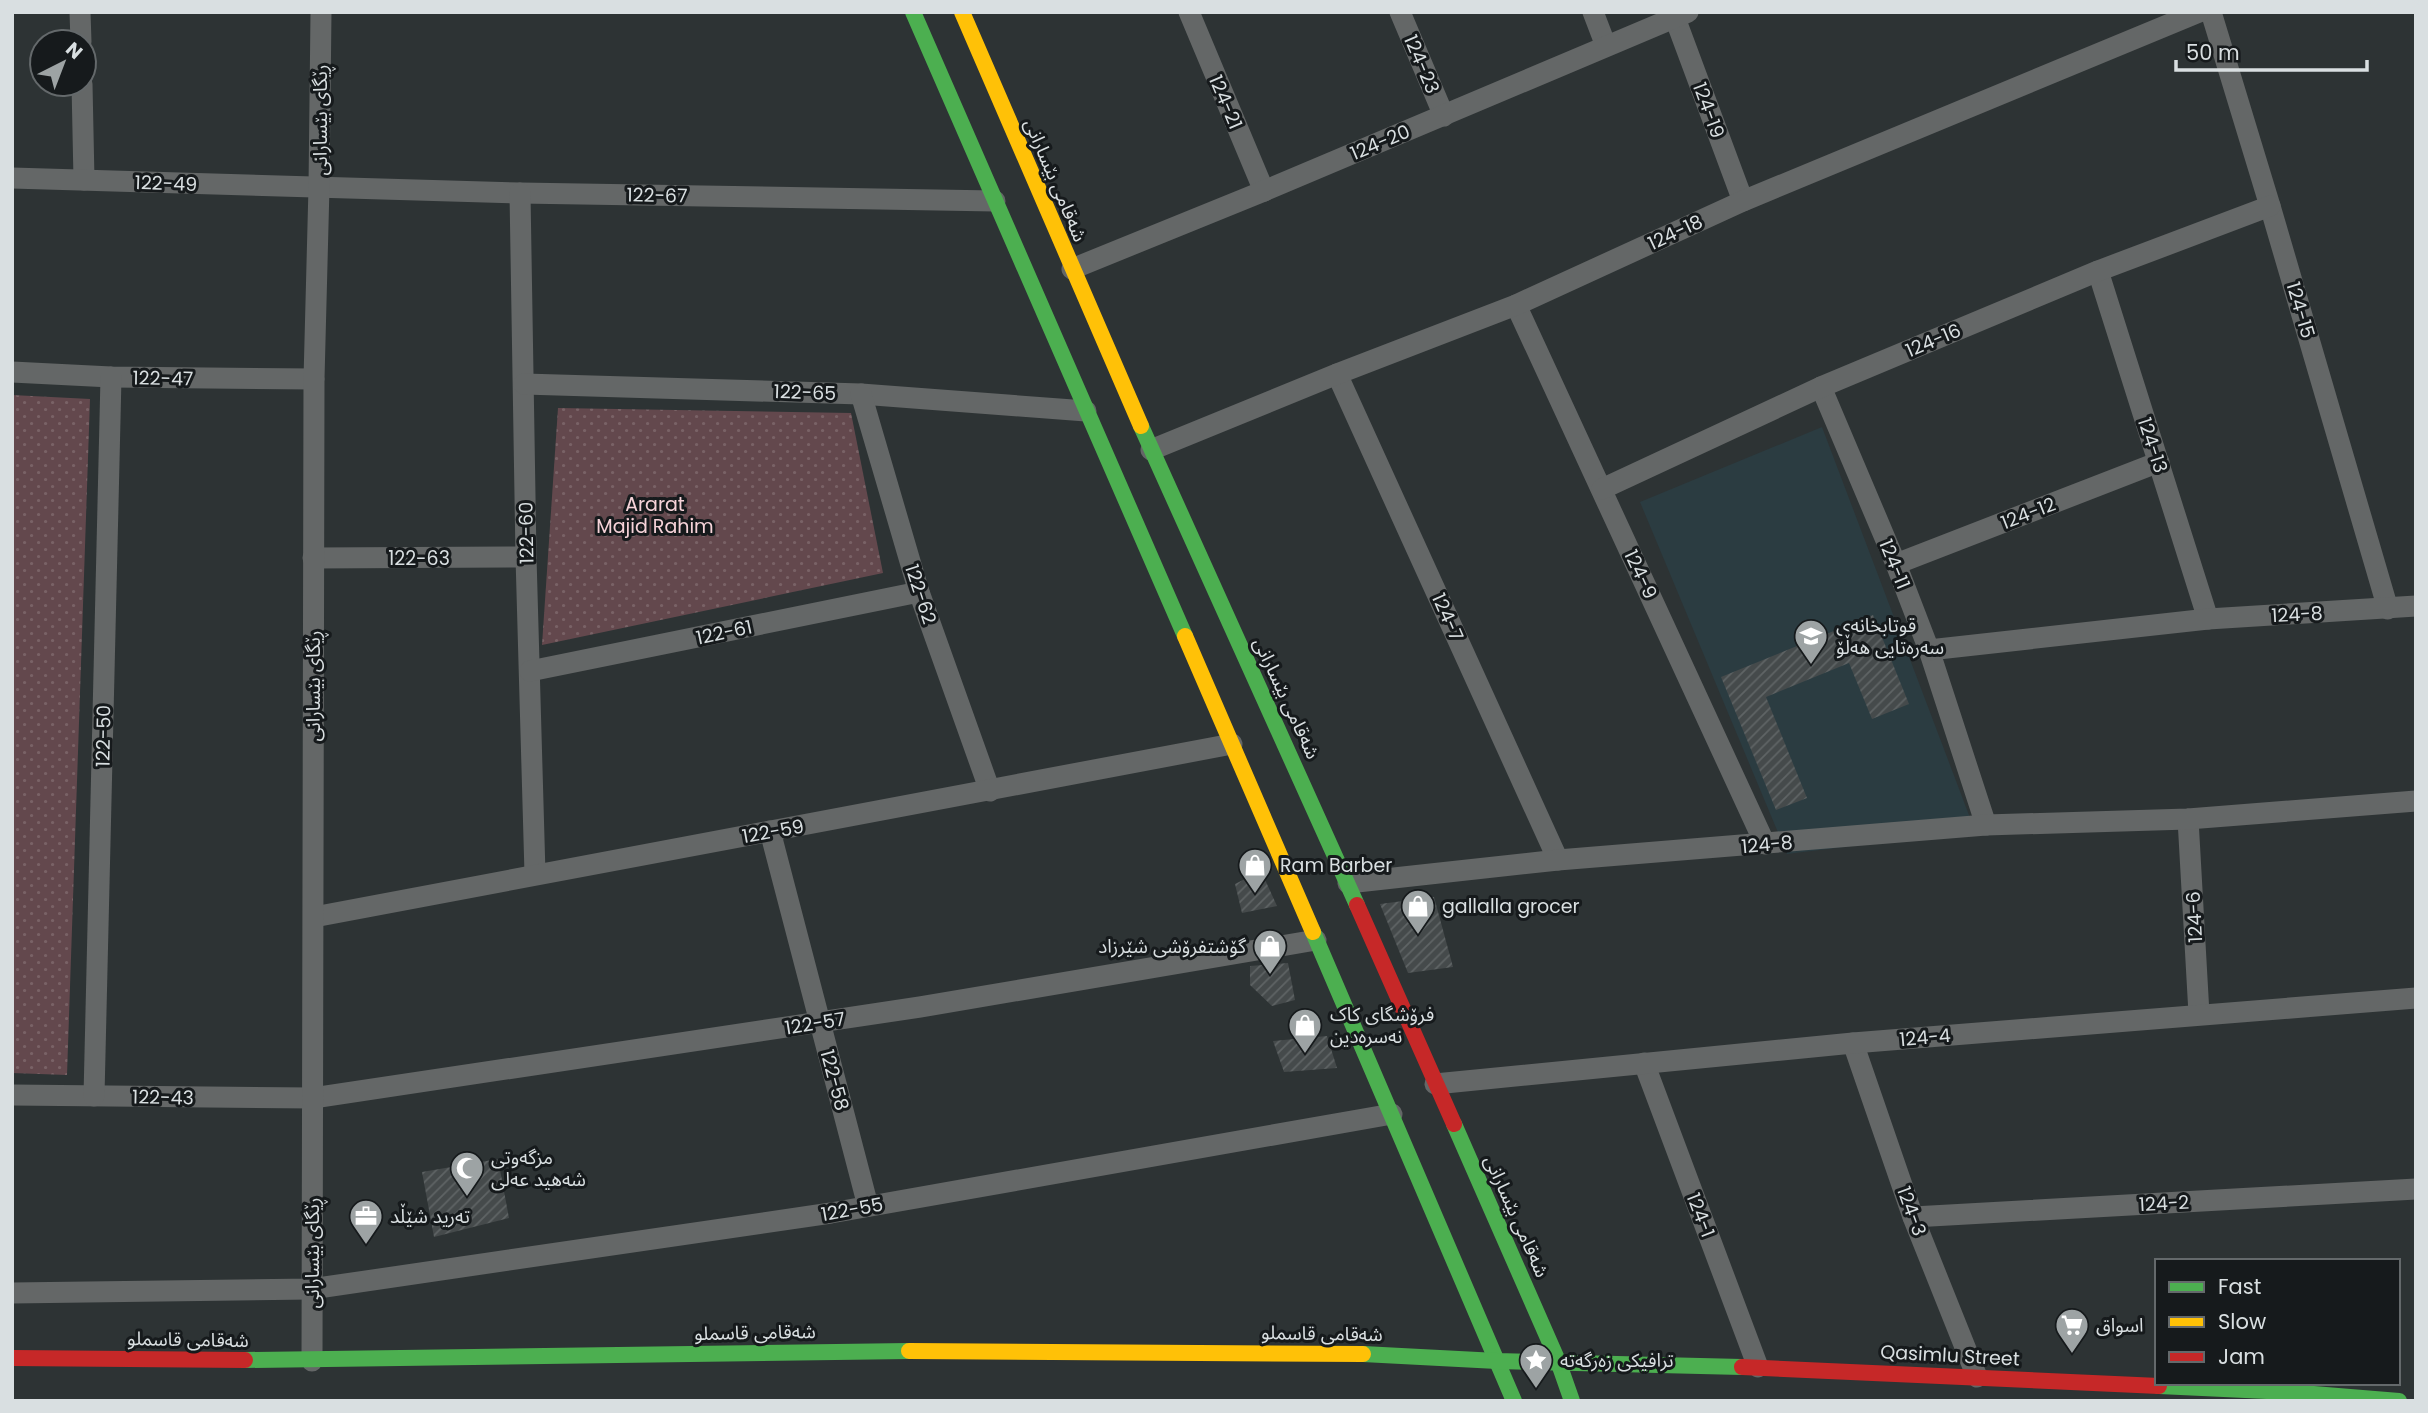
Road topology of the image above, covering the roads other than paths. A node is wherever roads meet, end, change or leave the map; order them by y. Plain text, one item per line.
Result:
1 (321, 12) edge
2 (898, 12) edge
3 (962, 12) edge
4 (1189, 12) edge
5 (1400, 12) edge
6 (1593, 12) edge
7 (2199, 12) edge
8 (2211, 12) edge
9 (913, 13) edge
10 (1682, 15) edge
11 (1606, 46) junction
12 (82, 98) edge
13 (1444, 116) junction
14 (12, 178) edge
15 (84, 180) junction
16 (319, 187) junction
17 (1264, 191) junction
18 (520, 193) junction
19 (995, 201) junction
20 (1743, 201) junction
21 (2270, 206) junction
22 (1072, 269) junction
23 (2098, 271) junction
24 (1516, 305) junction
25 (1088, 335) junction
26 (1058, 347) junction
27 (12, 372) edge
28 (1337, 374) junction
29 (111, 377) junction
30 (314, 379) junction
31 (524, 384) junction
32 (1821, 387) junction
33 (861, 394) junction
34 (1086, 411) junction
35 (1151, 450) junction
36 (2159, 462) junction
37 (1602, 489) junction
38 (526, 557) junction
39 (313, 558) junction
40 (1896, 564) junction
41 (919, 592) junction
42 (2416, 606) edge
43 (2388, 609) junction
44 (2208, 619) junction
45 (1929, 650) junction
46 (530, 671) junction
47 (1232, 744) junction
48 (990, 791) junction
49 (2416, 801) edge
50 (2188, 819) junction
51 (1986, 825) junction
52 (770, 831) junction
53 (1765, 844) junction
54 (1558, 860) junction
55 (535, 874) junction
56 (1348, 883) junction
57 (314, 917) junction
58 (1316, 940) junction
59 (2416, 998) edge
60 (2199, 1014) junction
61 (820, 1022) junction
62 (1853, 1042) junction
63 (1644, 1063) junction
64 (1435, 1084) junction
65 (12, 1095) edge
66 (94, 1096) junction
67 (313, 1098) junction
68 (1392, 1114) junction
69 (2416, 1189) edge
70 (868, 1206) junction
71 (1913, 1217) junction
72 (311, 1289) junction
73 (12, 1293) edge
74 (12, 1358) edge
75 (312, 1361) junction
76 (1497, 1361) junction
77 (1558, 1361) junction
78 (1758, 1367) junction
79 (1977, 1377) junction
80 (1514, 1401) edge
81 (1572, 1401) edge
82 (2399, 1401) edge

1 - 16 street, ڕێگای بێسارانی
2 - 9 street
3 - 22 main road, شەقامی بێسارانی
4 - 17 street, 124-21
5 - 13 street, 124-23
6 - 11 street
7 - 20 street, 124-18
8 - 21 street, 124-15
9 - 19 main road
10 - 11 street, 124-20
10 - 20 street, 124-19
11 - 13 street, 124-20
12 - 15 street
13 - 17 street, 124-20
14 - 15 street, 122-49
15 - 16 street, 122-49
16 - 18 street, 122-67
16 - 30 street, ڕێگای بێسارانی
17 - 22 street, 124-20
18 - 19 street, 122-67
18 - 31 street, 122-60
19 - 26 main road
20 - 24 street, 124-18
21 - 23 street, 124-16
21 - 43 street, 124-15
22 - 25 main road, شەقامی بێسارانی
23 - 32 street, 124-16
23 - 36 street, 124-13
24 - 28 street, 124-18
24 - 37 street, 124-9
25 - 26 main road
25 - 35 main road, شەقامی بێسارانی
26 - 34 main road
27 - 29 street, 122-47
28 - 35 street, 124-18
28 - 54 street, 124-7
29 - 30 street, 122-47
29 - 66 street, 122-50
30 - 39 street, ڕێگای بێسارانی
31 - 33 street, 122-65
31 - 38 street, 122-60
32 - 37 street, 124-16
32 - 40 street, 124-11
33 - 34 street, 122-65
33 - 41 street, 122-62
34 - 47 main road
35 - 56 main road, شەقامی بێسارانی
36 - 40 street, 124-12
36 - 44 street, 124-13
37 - 53 street, 124-9
38 - 39 street, 122-63
38 - 46 street, 122-60
39 - 57 street, ڕێگای بێسارانی
40 - 45 street, 124-11
41 - 46 street, 122-61
41 - 48 street, 122-62
42 - 43 street, 124-8
43 - 44 street, 124-8
44 - 45 street, 124-8
45 - 51 street, 124-11
46 - 55 street, 122-60
47 - 48 street, 122-59
47 - 58 main road
48 - 52 street, 122-59
49 - 50 street, 124-8
50 - 51 street, 124-8
50 - 60 street, 124-6
51 - 53 street, 124-8
52 - 55 street, 122-59
52 - 61 street, 122-58
53 - 54 street, 124-8
54 - 56 street, 124-8
55 - 57 street, 122-59
56 - 64 main road, شەقامی بێسارانی
57 - 67 street, ڕێگای بێسارانی
58 - 61 street, 122-57
58 - 68 main road
59 - 60 street, 124-4
60 - 62 street, 124-4
61 - 67 street, 122-57
61 - 70 street, 122-58
62 - 63 street, 124-4
62 - 71 street, 124-3
63 - 64 street, 124-4
63 - 78 street, 124-1
64 - 77 main road, شەقامی بێسارانی
65 - 66 street, 122-43
66 - 67 street, 122-43
67 - 72 street, ڕێگای بێسارانی
68 - 70 street, 122-55
68 - 76 main road
69 - 71 street, 124-2
70 - 72 street, 122-55
71 - 79 street, 124-3
72 - 73 street, 122-55
72 - 75 street, ڕێگای بێسارانی
74 - 75 main road, شەقامی قاسملو
75 - 76 main road, شەقامی قاسملو
76 - 77 main road, Qasimlu Street
76 - 80 main road
77 - 78 main road, Qasimlu Street
77 - 81 main road, شەقامی بێسارانی
78 - 79 main road, Qasimlu Street
79 - 82 main road, Qasimlu Street

